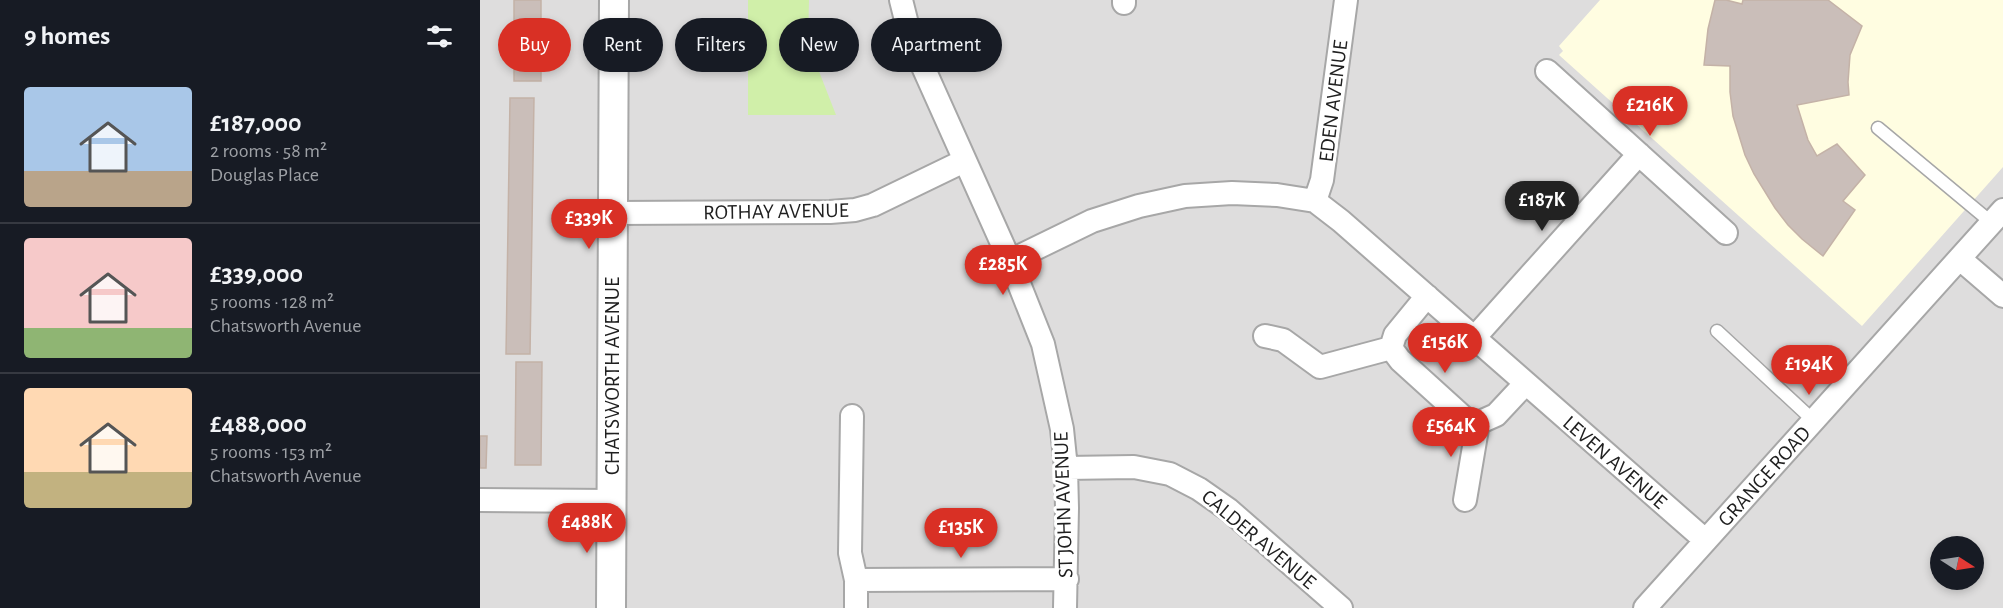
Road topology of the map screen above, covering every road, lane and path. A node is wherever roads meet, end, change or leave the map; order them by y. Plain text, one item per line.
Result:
1 (614, 0) edge
2 (901, 0) edge
3 (1346, 0) edge
4 (1547, 71) dead end
5 (1878, 128) dead end
6 (1639, 154) junction
7 (964, 161) junction
8 (1315, 201) junction
9 (613, 213) junction
10 (1997, 217) edge
11 (1726, 233) dead end
12 (1960, 259) junction
13 (1010, 261) junction
14 (1427, 296) junction
15 (2003, 296) edge
16 (1716, 331) dead end
17 (1265, 336) dead end
18 (1475, 337) junction
19 (1391, 348) junction
20 (1525, 384) junction
21 (852, 416) dead end
22 (1814, 421) junction
23 (1478, 423) junction
24 (1066, 468) junction
25 (480, 500) edge
26 (1465, 500) dead end
27 (611, 501) junction
28 (1705, 540) junction
29 (1066, 579) junction
30 (856, 580) junction
31 (611, 608) edge
32 (856, 608) edge
33 (1065, 608) edge
34 (1341, 608) edge
35 (1645, 608) edge

1 - 9 street, CHATSWORTH AVENUE
2 - 7 street, ST JOHN AVENUE
3 - 8 street, EDEN AVENUE
4 - 6 street
5 - 10 lane
6 - 11 street
6 - 18 street
7 - 9 street, ROTHAY AVENUE
7 - 13 street, ST JOHN AVENUE
8 - 13 street, LEVEN AVENUE
8 - 14 street, LEVEN AVENUE
9 - 27 street, CHATSWORTH AVENUE
10 - 12 street, GRANGE ROAD
12 - 15 street
12 - 22 street, GRANGE ROAD
13 - 24 street, ST JOHN AVENUE
14 - 18 street, LEVEN AVENUE
14 - 19 street
16 - 22 lane
17 - 19 street
18 - 20 street, LEVEN AVENUE
19 - 23 street
20 - 23 street
20 - 28 street, LEVEN AVENUE
21 - 30 street
22 - 28 street, GRANGE ROAD
23 - 26 street
24 - 29 street, ST JOHN AVENUE
24 - 34 street, CALDER AVENUE
25 - 27 street
27 - 31 street, CHATSWORTH AVENUE
28 - 35 street, GRANGE ROAD
29 - 30 street
29 - 33 street, ST JOHN AVENUE
30 - 32 street

